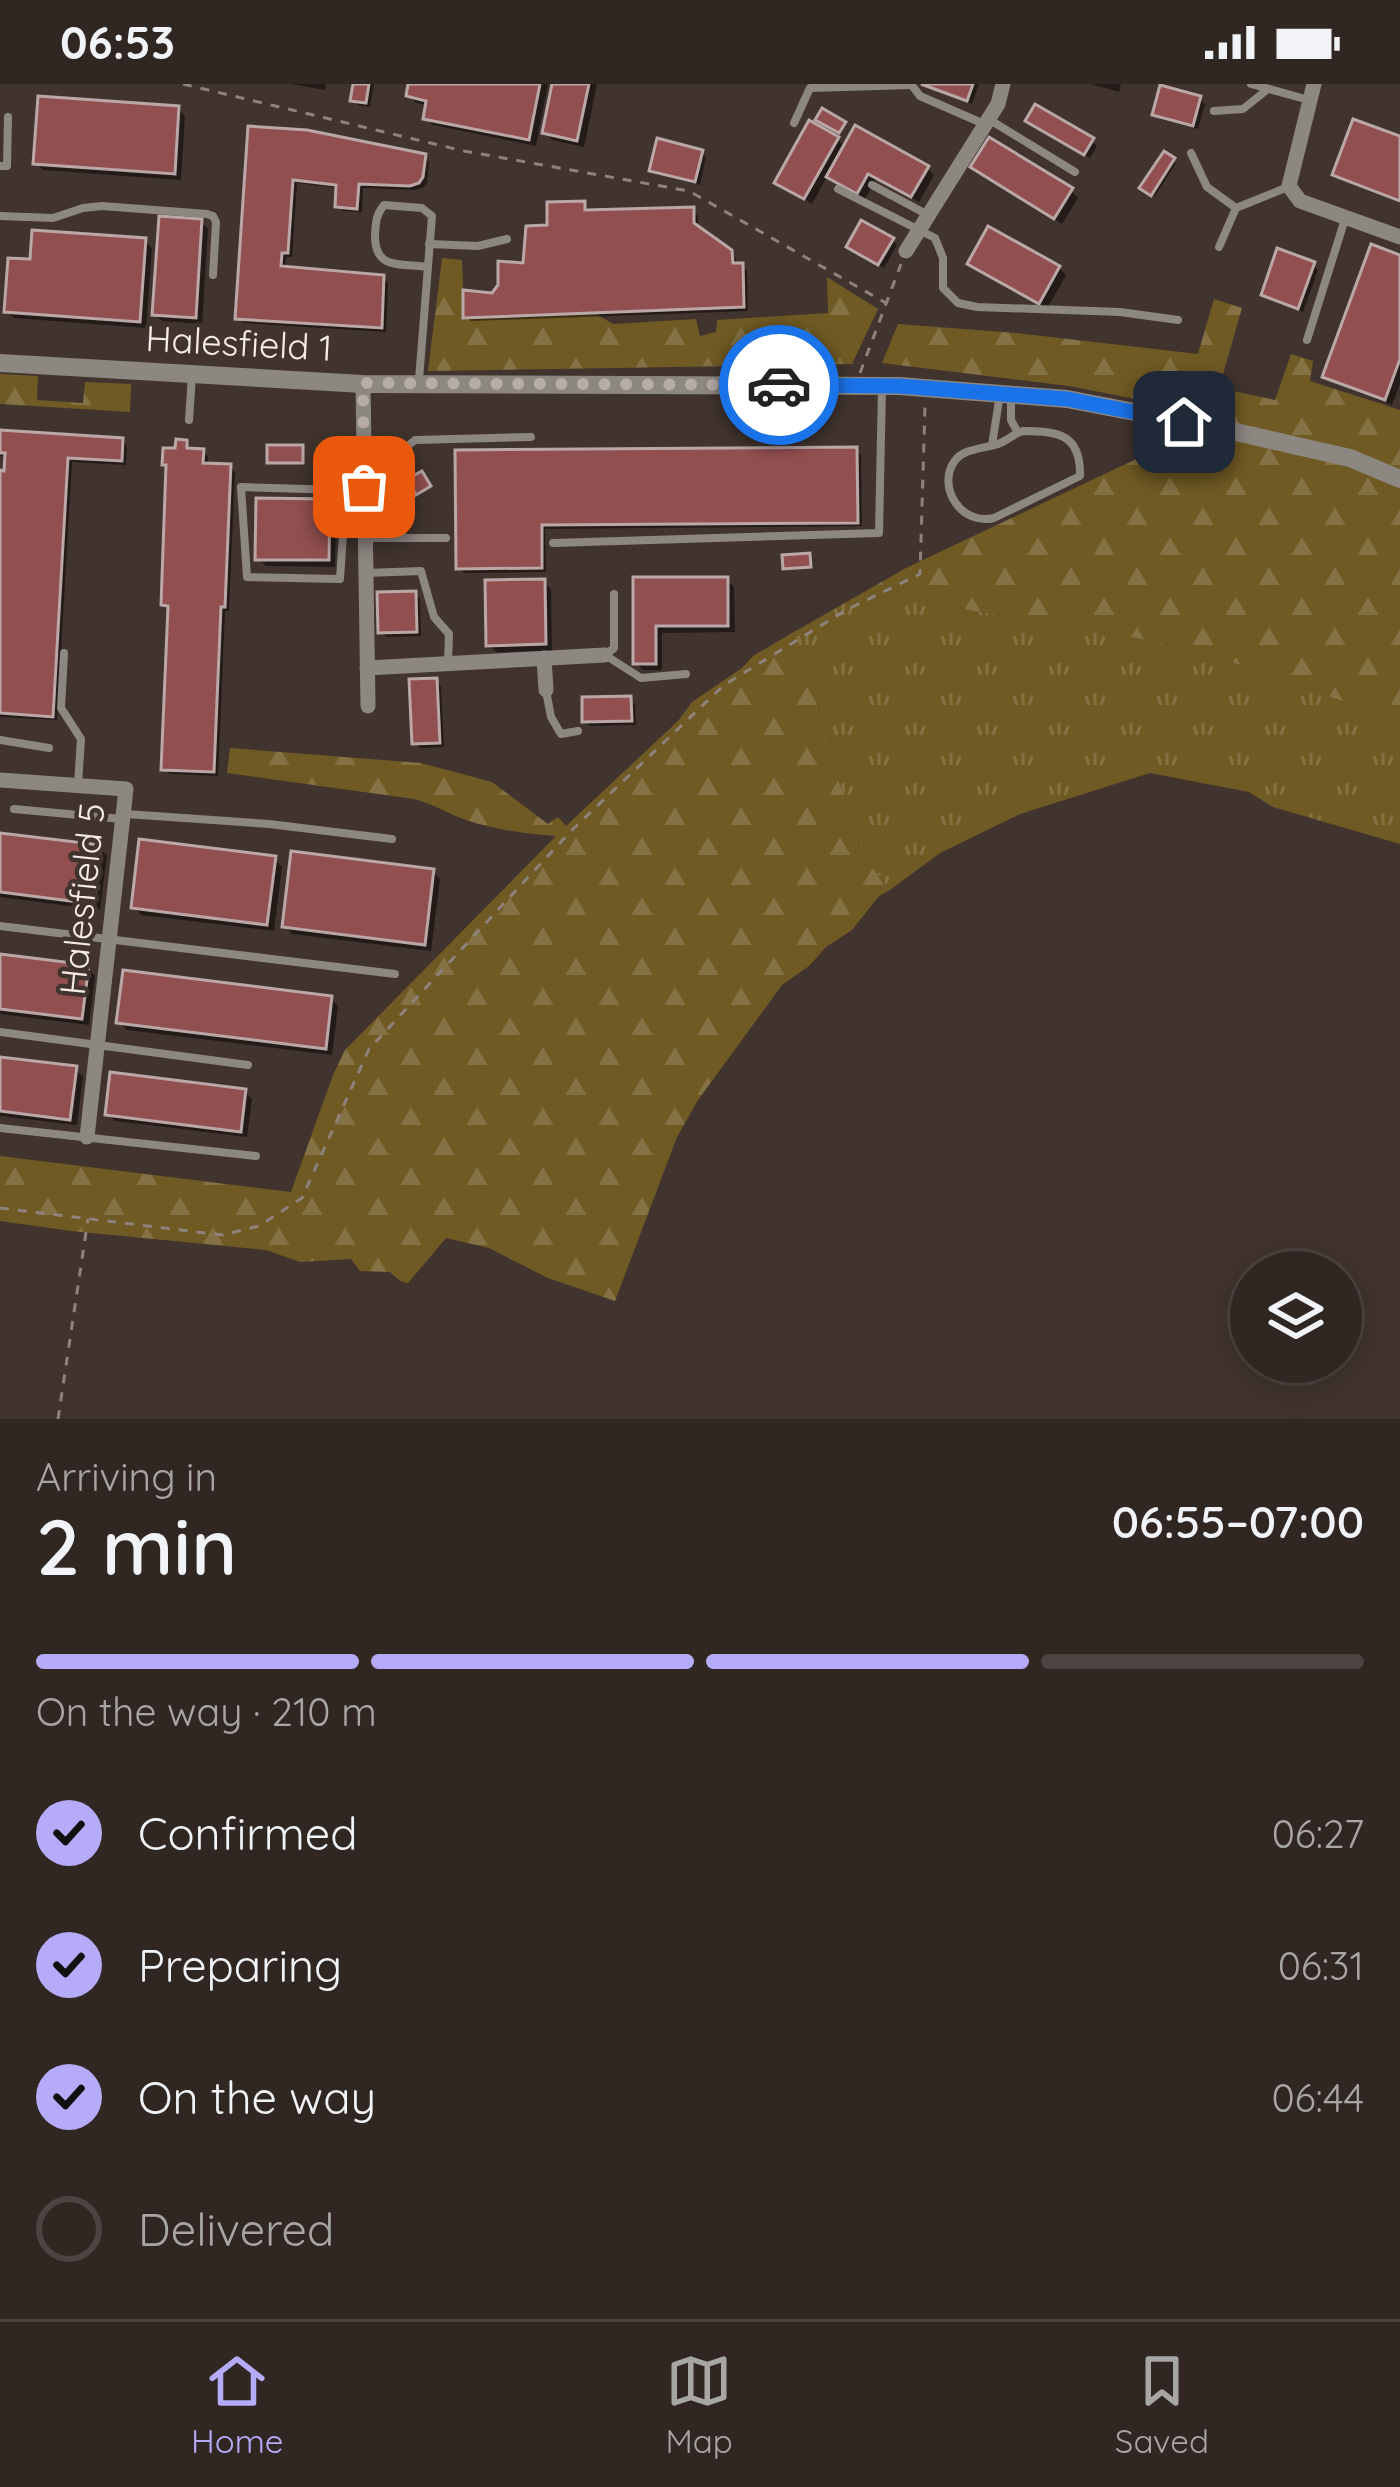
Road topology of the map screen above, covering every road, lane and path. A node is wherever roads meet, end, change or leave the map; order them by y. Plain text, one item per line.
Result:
1 (183, 84) edge
2 (911, 84) edge
3 (1004, 84) edge
4 (1251, 84) edge
5 (1268, 88) junction
6 (1312, 92) edge
7 (1214, 111) dead end
8 (8, 117) dead end
9 (987, 122) junction
10 (794, 123) dead end
11 (1191, 153) dead end
12 (0, 166) edge
13 (1075, 172) dead end
14 (872, 185) dead end
15 (1289, 186) junction
16 (838, 188) dead end
17 (1236, 208) junction
18 (0, 216) edge
19 (1346, 217) junction
20 (924, 222) junction
21 (1400, 237) edge
22 (507, 238) dead end
23 (429, 244) junction
24 (1220, 247) dead end
25 (906, 251) joint
26 (428, 266) junction
27 (213, 275) dead end
28 (886, 303) junction
29 (1178, 320) dead end
30 (1307, 340) dead end
31 (0, 363) edge
32 (193, 374) junction
33 (363, 383) junction
34 (418, 383) junction
35 (855, 386) junction
36 (882, 386) junction
37 (926, 388) junction
38 (1006, 394) junction
39 (189, 421) dead end
40 (1017, 431) junction
41 (532, 437) dead end
42 (992, 445) junction
43 (1400, 479) edge
44 (364, 487) junction
45 (346, 490) junction
46 (365, 538) junction
47 (403, 538) junction
48 (446, 538) dead end
49 (553, 543) dead end
50 (365, 573) junction
51 (614, 594) dead end
52 (64, 653) dead end
53 (605, 655) junction
54 (544, 658) junction
55 (448, 664) junction
56 (368, 668) junction
57 (686, 674) dead end
58 (546, 690) joint
59 (368, 706) dead end
60 (578, 730) dead end
61 (0, 740) edge
62 (49, 748) dead end
63 (0, 780) edge
64 (78, 786) junction
65 (14, 809) dead end
66 (124, 816) junction
67 (392, 839) dead end
68 (0, 926) edge
69 (110, 940) junction
70 (395, 974) dead end
71 (0, 1032) edge
72 (98, 1045) junction
73 (248, 1065) dead end
74 (0, 1128) edge
75 (87, 1137) junction
76 (256, 1156) dead end
77 (0, 1208) edge
78 (88, 1220) junction
79 (58, 1419) edge

1 - 28 path
2 - 9 lane
2 - 10 lane
3 - 9 street
4 - 5 lane
5 - 6 lane
5 - 7 lane
6 - 15 street
8 - 12 lane
9 - 13 lane
9 - 20 street
11 - 17 lane
14 - 20 lane
15 - 17 lane
15 - 19 street
16 - 20 lane
17 - 24 lane
18 - 27 lane
19 - 21 street
19 - 30 lane
20 - 25 street
20 - 29 lane
22 - 23 lane
23 - 26 lane
23 - 26 lane
25 - 28 path
26 - 34 lane
28 - 35 path
31 - 32 street, Halesfield 1
32 - 33 street, Halesfield 1
32 - 39 lane
33 - 34 street, Halesfield 1
33 - 44 street
34 - 35 street, Halesfield 1
35 - 36 street, Halesfield 1
36 - 37 street, Halesfield 1
36 - 49 lane
37 - 38 street, Halesfield 1
37 - 78 path
38 - 40 lane
38 - 42 lane
38 - 43 street, Halesfield 1
40 - 42 lane
40 - 42 lane
41 - 47 lane
44 - 45 lane
44 - 46 street
45 - 45 lane
46 - 47 lane
46 - 50 street
47 - 48 lane
50 - 55 lane
50 - 56 street
51 - 53 lane
52 - 64 lane
53 - 54 street
53 - 57 lane
54 - 55 street
54 - 58 street
55 - 56 street
56 - 59 street
58 - 60 lane
61 - 62 lane
63 - 64 street, Halesfield 5
64 - 66 street, Halesfield 5
65 - 66 lane
66 - 67 lane
66 - 69 street, Halesfield 5
68 - 69 lane
69 - 70 lane
69 - 72 street, Halesfield 5
71 - 72 lane
72 - 73 lane
72 - 75 street, Halesfield 5
74 - 75 lane
75 - 76 lane
77 - 78 path
78 - 79 path

